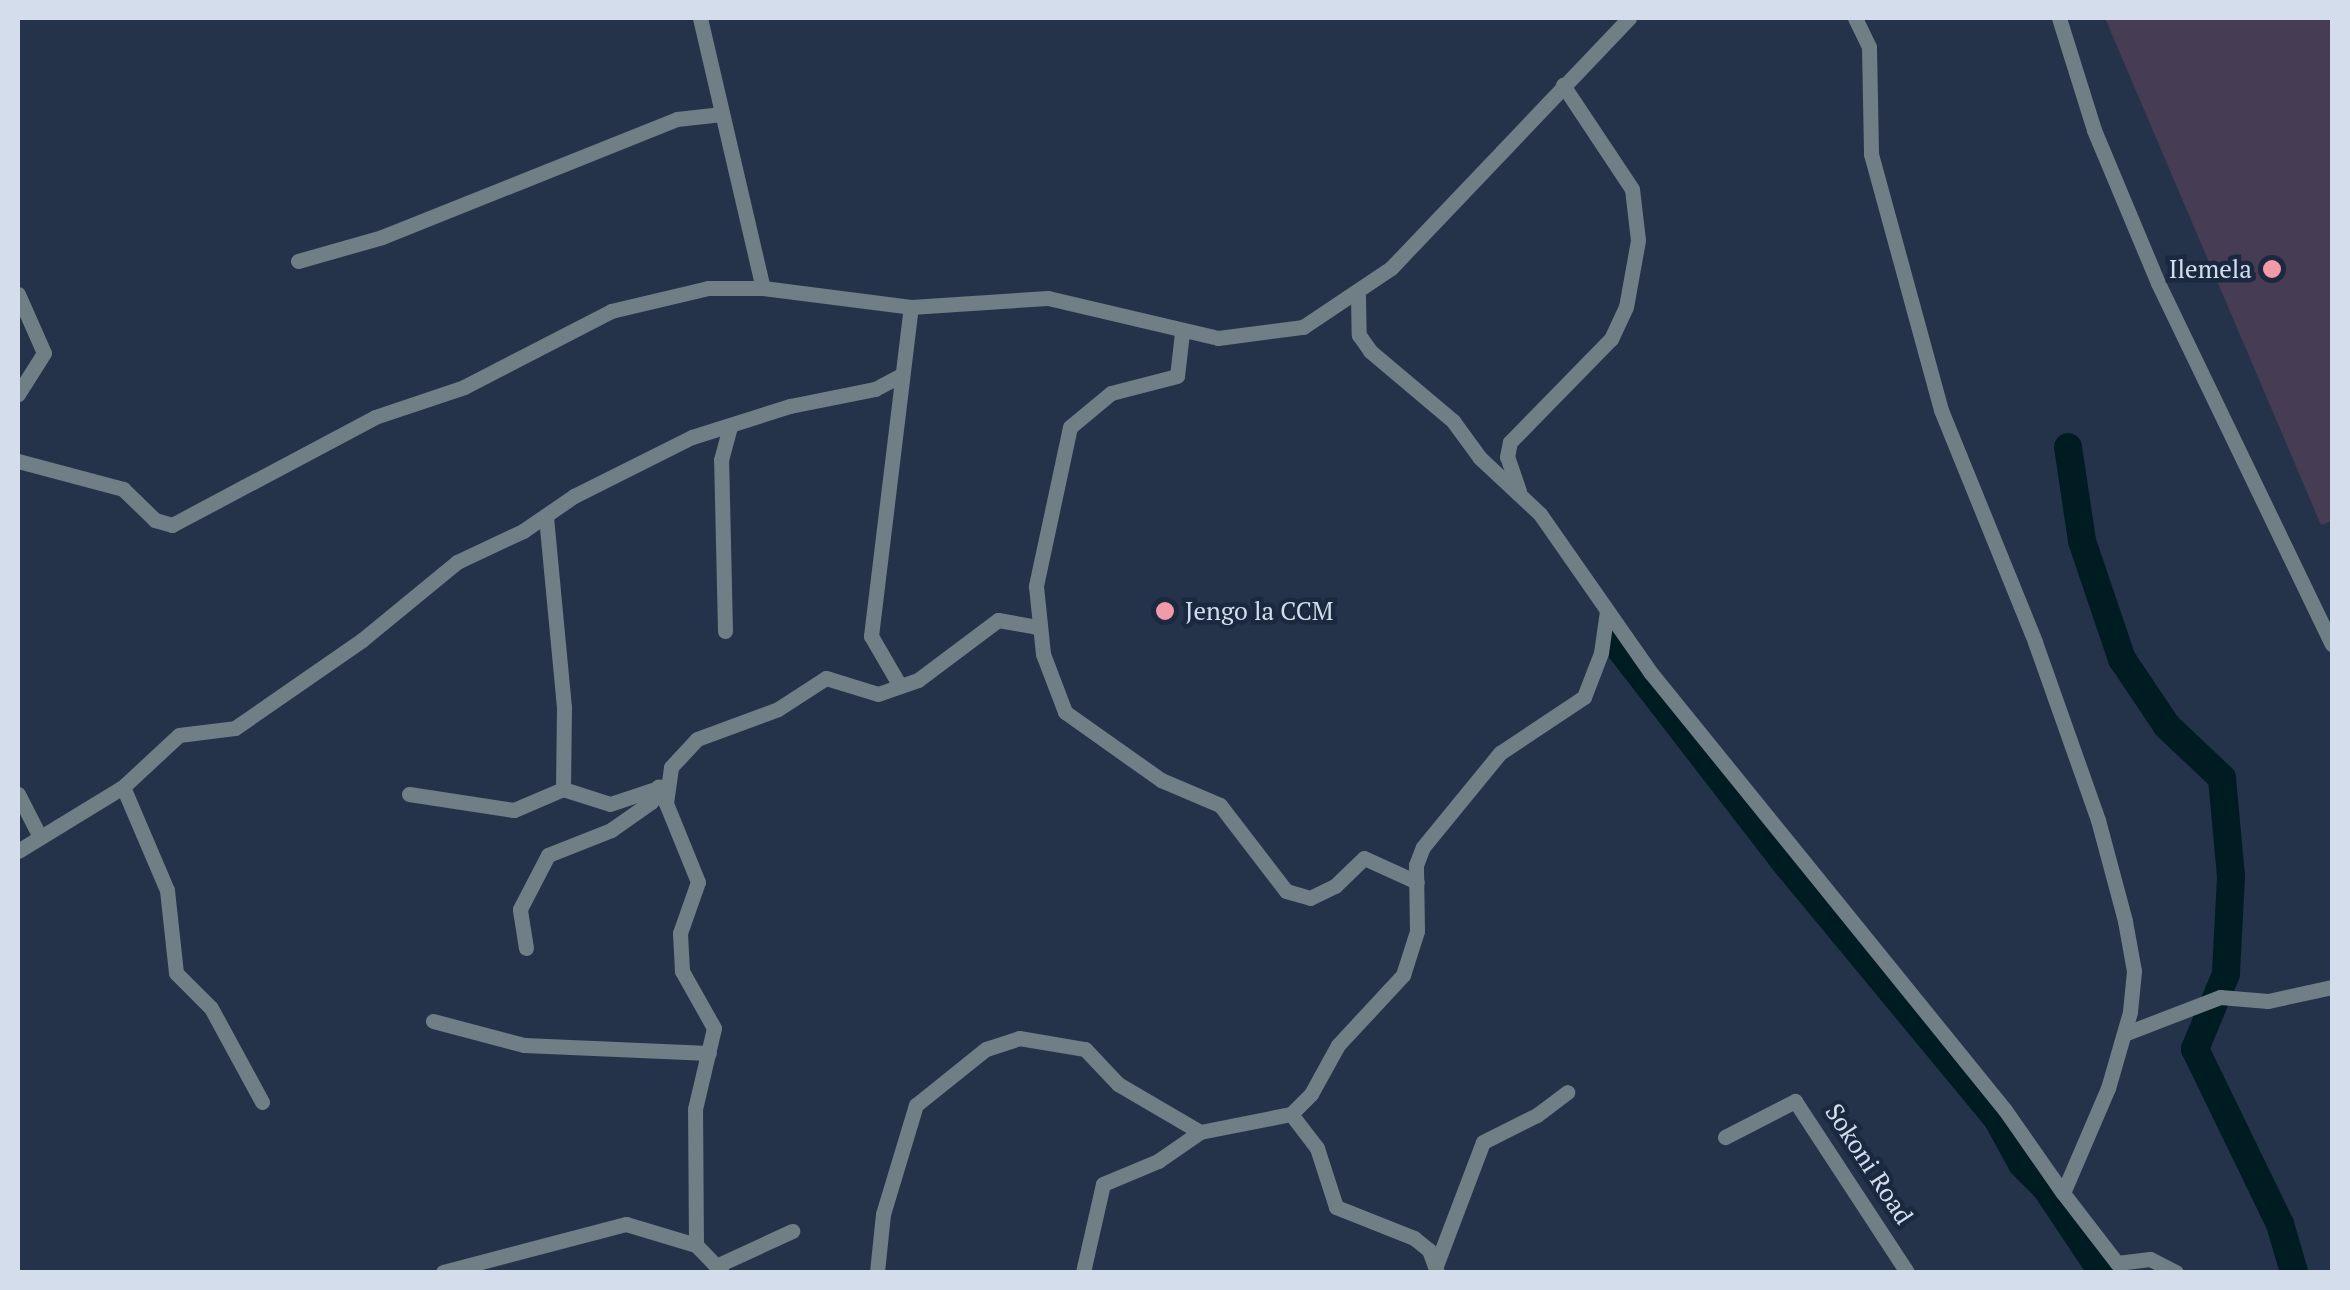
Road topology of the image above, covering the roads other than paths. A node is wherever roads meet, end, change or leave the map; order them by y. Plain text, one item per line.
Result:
1 (700, 18) edge
2 (1629, 18) edge
3 (1854, 18) edge
4 (2060, 18) edge
5 (1562, 86) junction
6 (722, 114) junction
7 (298, 261) dead end
8 (763, 288) junction
9 (18, 294) edge
10 (1358, 296) junction
11 (911, 307) junction
12 (1182, 333) junction
13 (898, 377) junction
14 (18, 394) edge
15 (730, 426) junction
16 (18, 462) edge
17 (1520, 494) junction
18 (546, 517) junction
19 (1607, 612) junction
20 (1038, 626) junction
21 (725, 631) dead end
22 (2332, 644) edge
23 (900, 686) junction
24 (661, 786) junction
25 (123, 788) junction
26 (564, 789) junction
27 (18, 794) edge
28 (409, 794) dead end
29 (38, 833) junction
30 (18, 851) edge
31 (1416, 882) junction
32 (526, 948) dead end
33 (2332, 987) edge
34 (433, 1021) dead end
35 (2124, 1034) junction
36 (709, 1054) junction
37 (1566, 1092) dead end
38 (262, 1102) dead end
39 (1290, 1114) junction
40 (1200, 1132) junction
41 (1725, 1137) dead end
42 (2063, 1192) junction
43 (792, 1231) dead end
44 (696, 1245) junction
45 (1437, 1268) edge
46 (718, 1270) edge
47 (443, 1272) edge
48 (876, 1272) edge
49 (1083, 1272) edge
50 (1907, 1272) edge
51 (2176, 1272) edge

1 - 6 street
2 - 5 street
3 - 35 street
4 - 22 street
5 - 10 street
5 - 17 street
6 - 7 street
6 - 8 street
8 - 11 street
8 - 16 street
9 - 14 street
10 - 12 street
10 - 17 street
11 - 12 street
11 - 13 street
12 - 20 street
13 - 15 street
13 - 23 street
15 - 18 street
15 - 21 street
17 - 19 street
18 - 25 street
18 - 26 street
19 - 31 street
19 - 42 street
20 - 23 street
20 - 31 street
23 - 24 street
24 - 26 street
24 - 32 street
24 - 36 street
25 - 29 street
25 - 38 street
26 - 28 street
27 - 29 street
29 - 30 street
31 - 39 street
33 - 35 street
34 - 36 street
35 - 42 street
36 - 44 street
37 - 45 street
39 - 40 street
39 - 45 street
40 - 48 street
40 - 49 street
41 - 50 street, Sokoni Road
42 - 51 street
43 - 46 street
44 - 46 street
44 - 47 street

